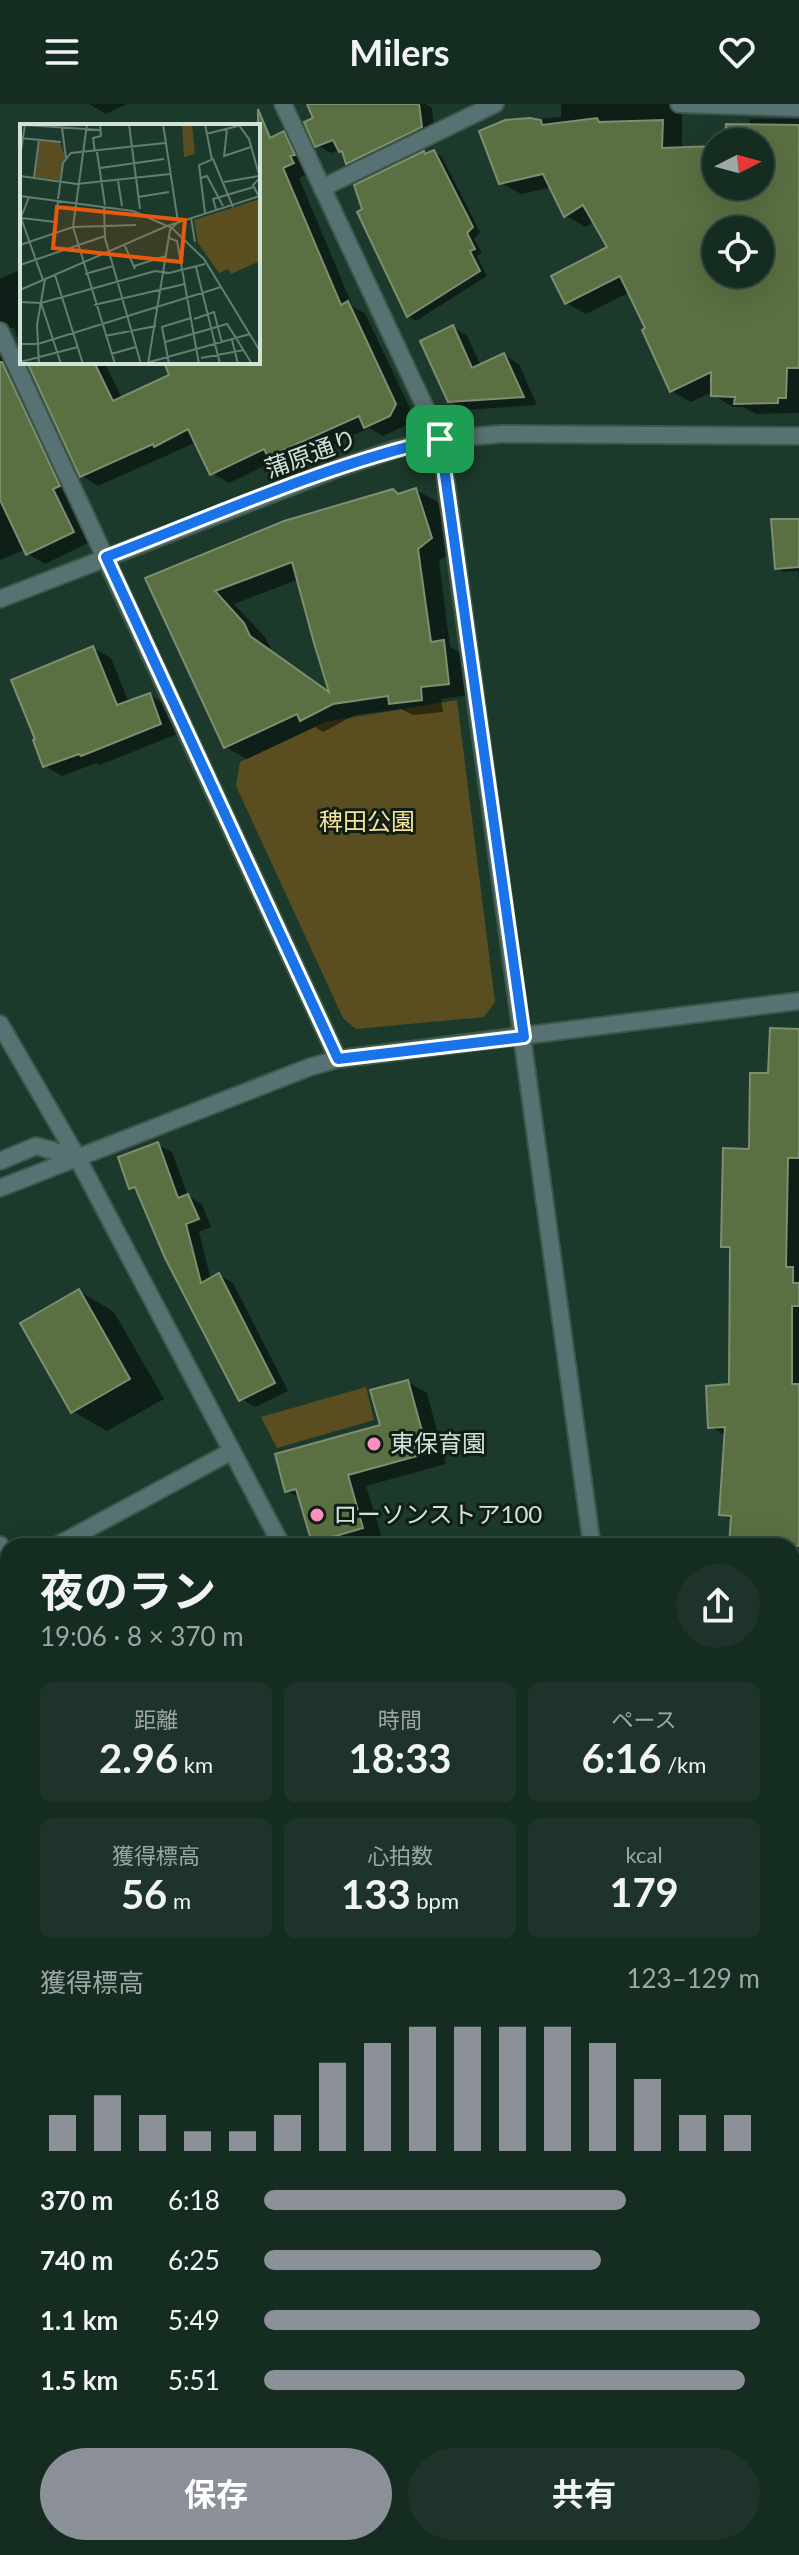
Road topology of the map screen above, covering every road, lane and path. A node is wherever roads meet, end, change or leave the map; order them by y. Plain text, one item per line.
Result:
1 (283, 104) edge
2 (495, 104) edge
3 (679, 104) edge
4 (799, 108) edge
5 (322, 188) junction
6 (0, 331) edge
7 (799, 436) edge
8 (440, 439) junction
9 (106, 557) junction
10 (0, 599) edge
11 (799, 1001) edge
12 (0, 1024) edge
13 (524, 1037) junction
14 (338, 1059) junction
15 (77, 1157) junction
16 (0, 1161) edge
17 (0, 1188) edge
18 (232, 1451) junction
19 (71, 1538) edge
20 (278, 1538) edge
21 (591, 1538) edge

1 - 5 street
2 - 5 street
3 - 4 street
5 - 8 street
6 - 9 street
7 - 8 street, 蒲原通り
8 - 9 street, 蒲原通り
8 - 13 street
9 - 10 street, 蒲原通り
9 - 14 street
11 - 13 street
12 - 15 street
13 - 14 street
13 - 21 street
14 - 15 street
15 - 16 street
15 - 17 street
15 - 18 street
18 - 19 street
18 - 20 street

